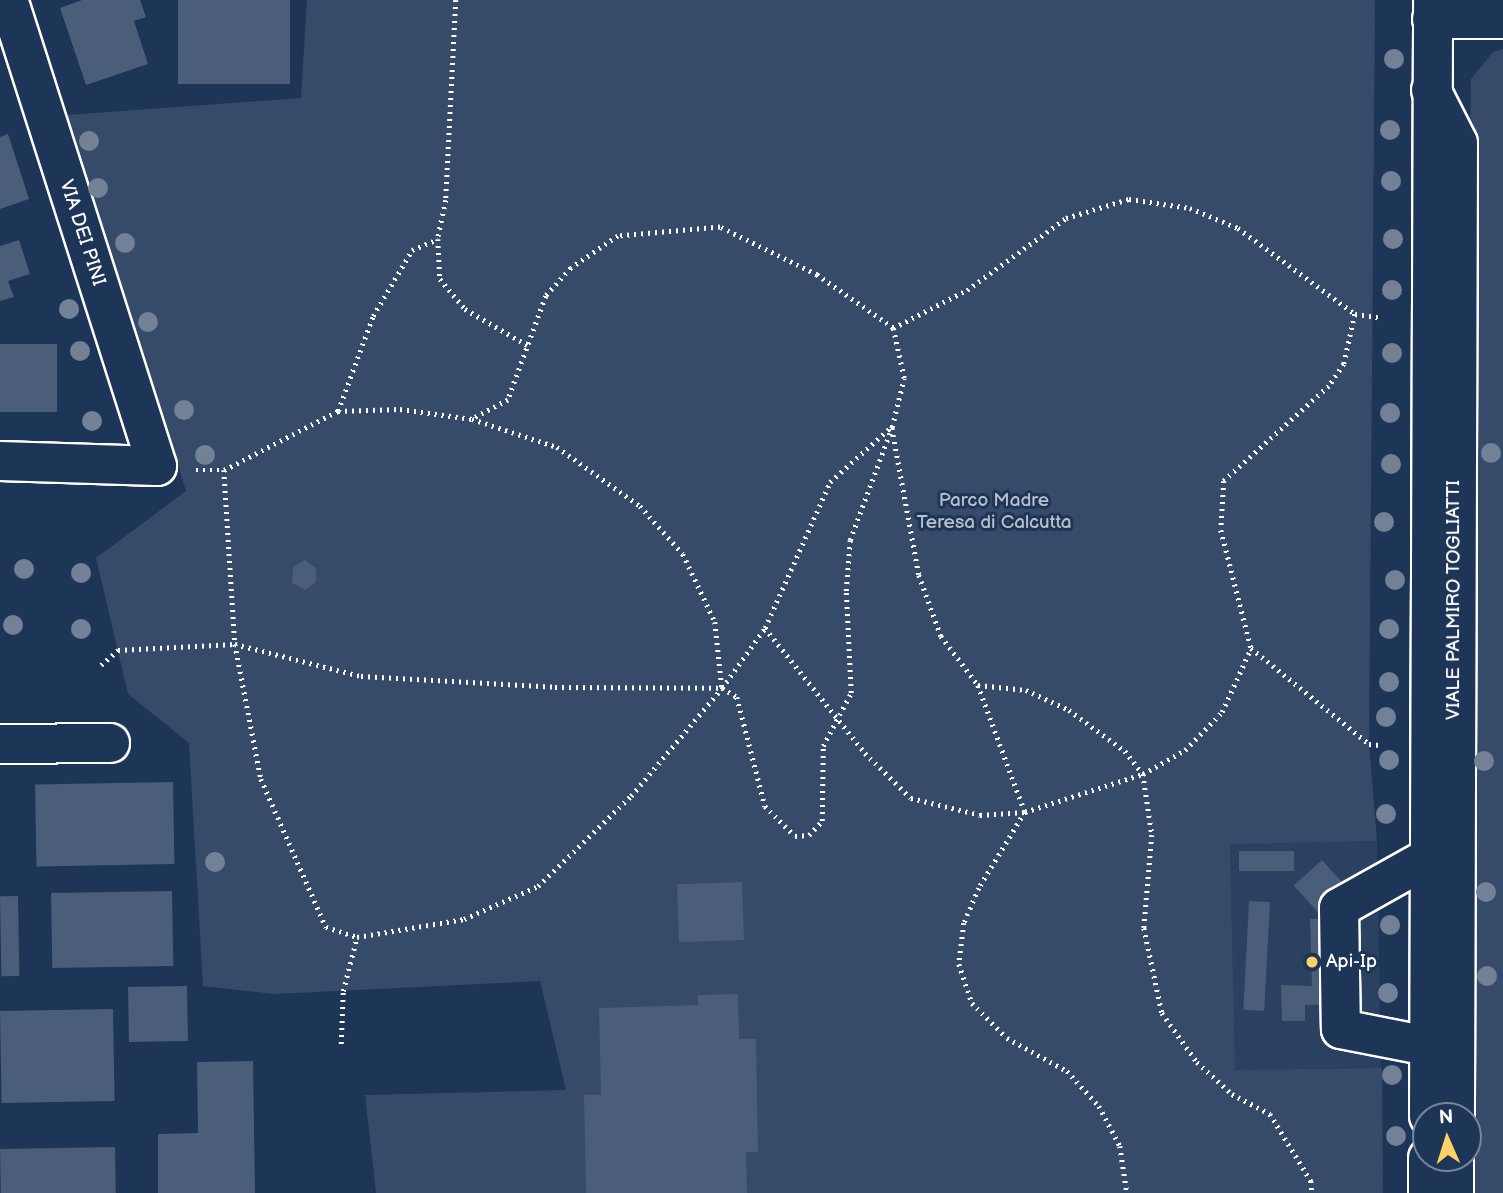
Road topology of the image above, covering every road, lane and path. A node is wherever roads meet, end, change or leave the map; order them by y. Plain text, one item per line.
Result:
1 (8, 0) edge
2 (456, 0) edge
3 (1432, 10) edge
4 (1503, 19) edge
5 (1431, 90) junction
6 (438, 239) junction
7 (1354, 314) junction
8 (1382, 318) dead end
9 (893, 328) junction
10 (527, 345) junction
11 (338, 411) junction
12 (472, 419) junction
13 (892, 427) junction
14 (0, 461) edge
15 (157, 467) junction
16 (224, 470) junction
17 (765, 628) junction
18 (235, 644) junction
19 (1251, 648) junction
20 (101, 665) dead end
21 (978, 685) junction
22 (722, 688) junction
23 (838, 720) junction
24 (110, 743) dead end
25 (0, 744) edge
26 (1380, 745) dead end
27 (1143, 774) junction
28 (1025, 812) junction
29 (1428, 858) junction
30 (357, 937) junction
31 (341, 1044) dead end
32 (1429, 1046) junction
33 (1429, 1102) edge
34 (1455, 1102) edge
35 (1428, 1172) edge
36 (1454, 1172) edge
37 (1127, 1193) edge
38 (1312, 1193) edge
39 (1428, 1193) edge
40 (1454, 1193) edge

1 - 15 main road, VIA DEI PINI
2 - 6 path
3 - 4 main road
3 - 5 main road, VIALE PALMIRO TOGLIATTI
5 - 29 main road, VIALE PALMIRO TOGLIATTI
5 - 34 main road, VIALE PALMIRO TOGLIATTI
6 - 10 path
6 - 11 path
7 - 8 path
7 - 9 path
7 - 19 path
9 - 10 path
9 - 13 path
10 - 12 path
11 - 12 path
11 - 16 path
12 - 22 path
13 - 17 path
13 - 21 path
13 - 23 path
14 - 15 main road
15 - 16 path
16 - 18 path
17 - 22 path
17 - 23 path
18 - 20 path
18 - 22 path
18 - 30 path
19 - 26 path
19 - 27 path
21 - 27 path
21 - 28 path
22 - 23 path
22 - 30 path
23 - 28 path
24 - 25 main road
27 - 28 path
27 - 38 path
28 - 37 path
29 - 32 main road, VIALE PALMIRO TOGLIATTI
29 - 32 main road
30 - 31 path
32 - 33 main road, VIALE PALMIRO TOGLIATTI
35 - 39 main road
36 - 40 main road

